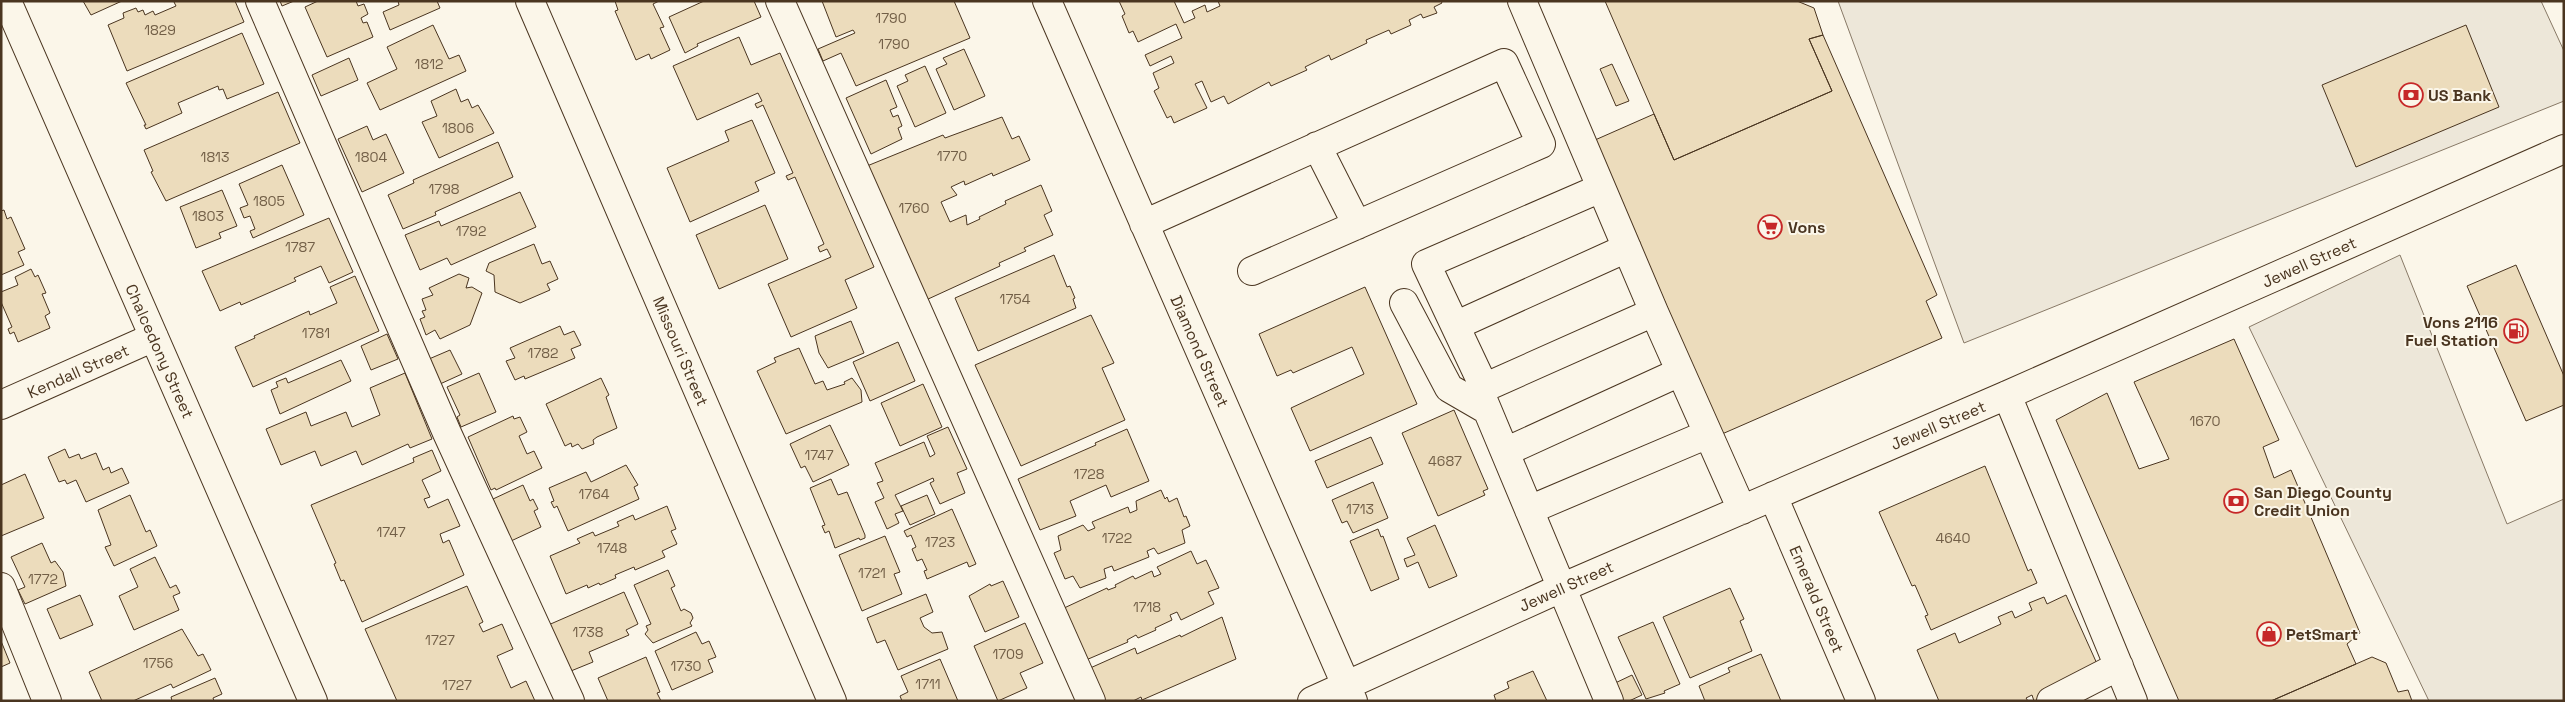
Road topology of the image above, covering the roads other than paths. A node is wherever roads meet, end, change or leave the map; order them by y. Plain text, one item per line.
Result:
1 (7, 1) edge
2 (260, 1) edge
3 (530, 1) edge
4 (780, 1) edge
5 (1047, 1) edge
6 (1522, 1) edge
7 (1318, 146) junction
8 (2564, 149) edge
9 (1601, 188) junction
10 (1144, 224) junction
11 (1357, 225) junction
12 (1626, 248) junction
13 (1252, 271) dead end
14 (1404, 303) dead end
15 (1654, 312) junction
16 (1457, 325) junction
17 (154, 338) junction
18 (1680, 372) junction
19 (1483, 395) junction
20 (2007, 395) junction
21 (1, 405) edge
22 (1708, 434) junction
23 (1505, 452) junction
24 (1773, 496) junction
25 (1529, 510) junction
26 (1742, 510) junction
27 (1, 587) edge
28 (1561, 588) junction
29 (2119, 666) junction
30 (1350, 694) edge
31 (47, 701) edge
32 (313, 701) edge
33 (570, 701) edge
34 (832, 701) edge
35 (1091, 701) edge
36 (1312, 701) edge
37 (1609, 701) edge
38 (1861, 701) edge
39 (2051, 701) edge
40 (2133, 701) edge

1 - 17 street, Chalcedony Street
2 - 33 street
3 - 34 street, Missouri Street
4 - 35 street
5 - 10 street, Diamond Street
6 - 9 street
7 - 10 street
7 - 11 street
7 - 11 street
8 - 20 street, Jewell Street
9 - 12 street
9 - 16 street
10 - 30 street, Diamond Street
11 - 13 street
12 - 15 street
12 - 16 street
14 - 19 street
15 - 18 street
15 - 19 street
16 - 19 street
17 - 21 street, Kendall Street
17 - 32 street, Chalcedony Street
18 - 22 street
18 - 23 street
19 - 23 street
20 - 24 street, Jewell Street
20 - 29 street
22 - 25 street
22 - 26 street
23 - 25 street
24 - 26 street, Jewell Street
24 - 38 street, Emerald Street
25 - 28 street
26 - 28 street, Jewell Street
27 - 31 street
28 - 30 street, Jewell Street
28 - 37 street
29 - 39 street
29 - 40 street
30 - 36 street, Jewell Street

